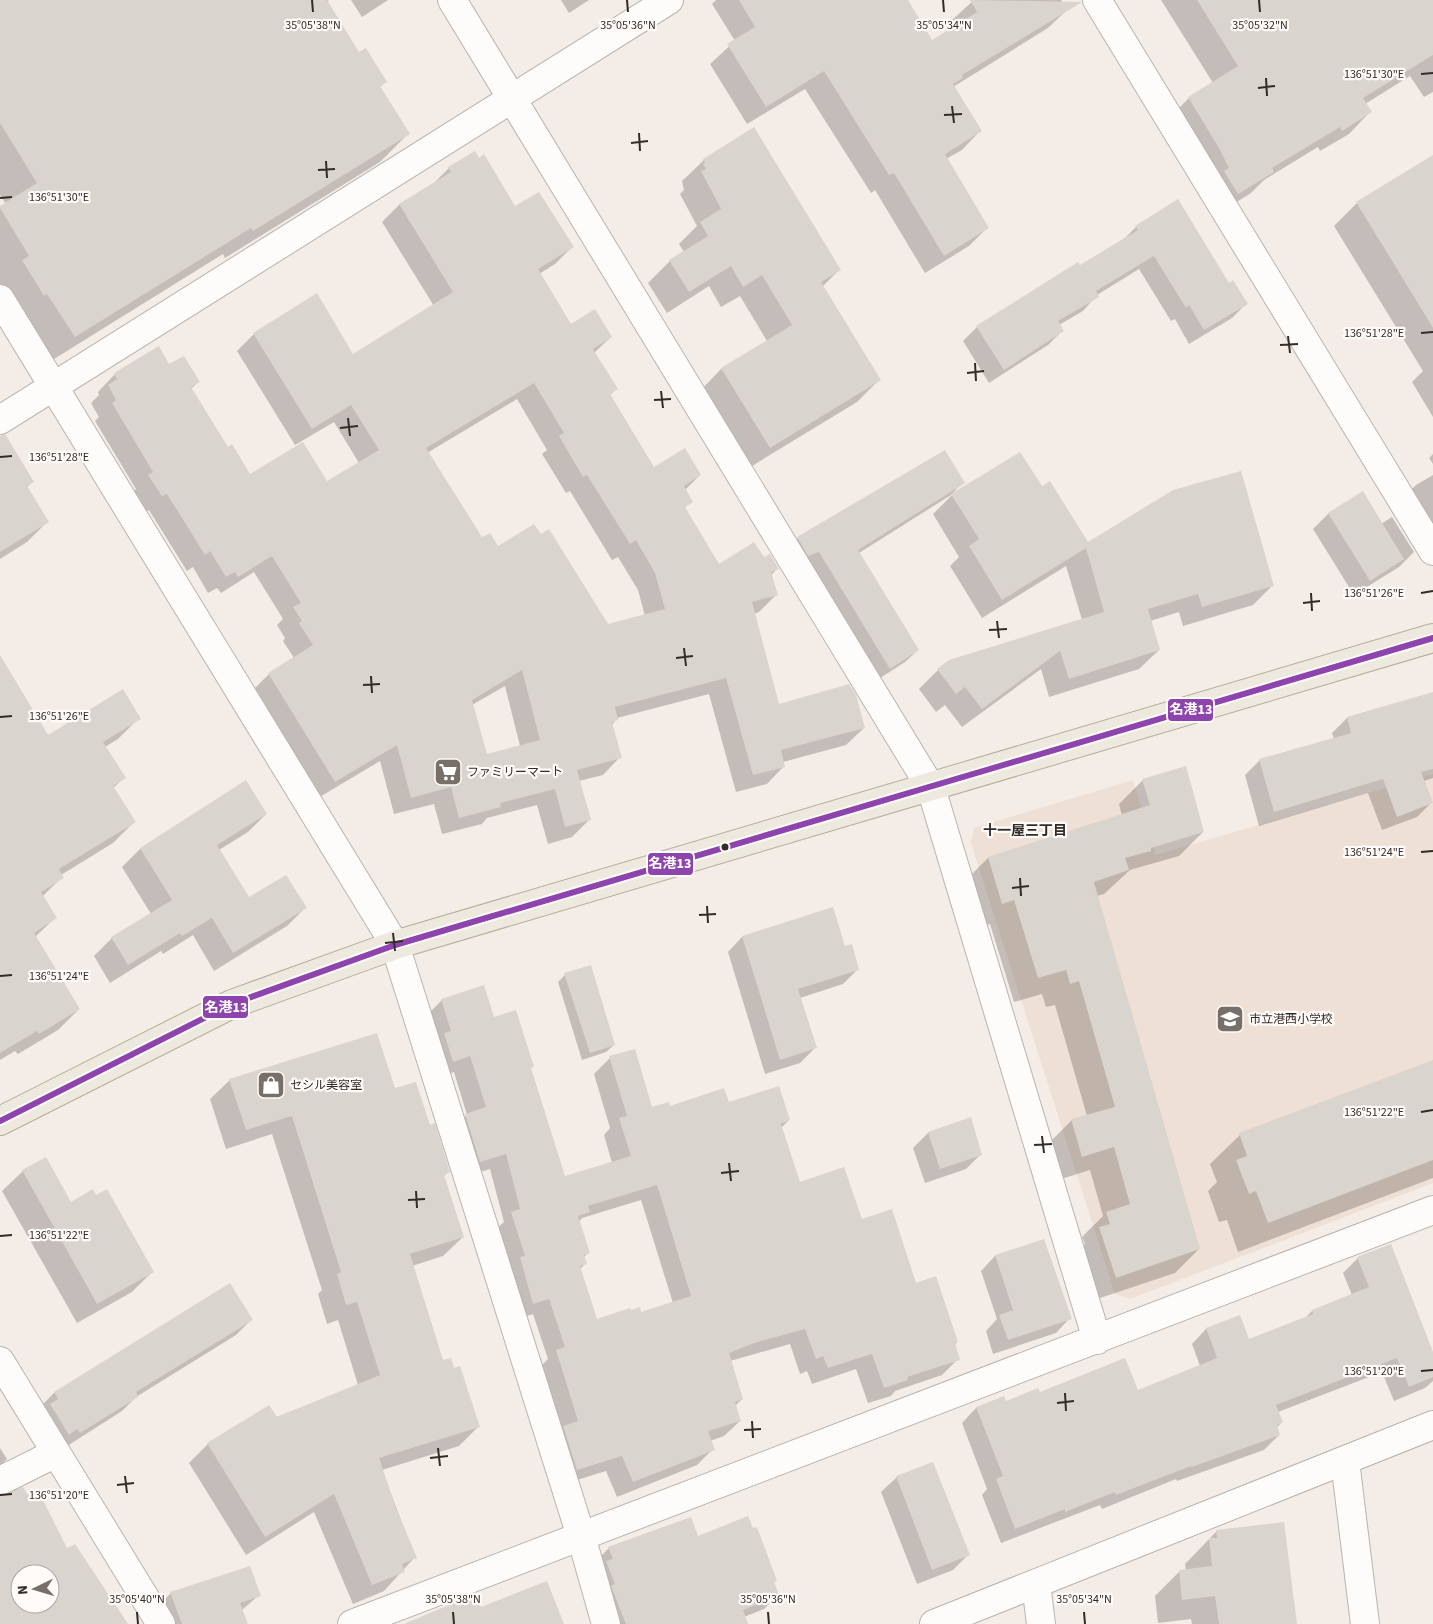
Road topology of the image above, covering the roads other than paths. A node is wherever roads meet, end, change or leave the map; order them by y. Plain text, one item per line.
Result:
1 (452, 0) edge
2 (669, 0) edge
3 (1096, 0) edge
4 (512, 99) junction
5 (0, 299) edge
6 (53, 386) junction
7 (0, 420) edge
8 (1433, 551) edge
9 (1433, 638) edge
10 (931, 788) junction
11 (395, 945) junction
12 (0, 1121) edge
13 (1433, 1210) edge
14 (1097, 1340) junction
15 (0, 1361) edge
16 (1433, 1425) edge
17 (56, 1453) junction
18 (1345, 1460) junction
19 (0, 1481) edge
20 (581, 1536) junction
21 (1036, 1584) junction
22 (161, 1624) edge
23 (352, 1624) edge
24 (606, 1624) edge
25 (934, 1624) edge
26 (1041, 1624) edge
27 (1365, 1624) edge

1 - 4 street
2 - 4 street
3 - 8 street
4 - 6 street
4 - 10 street
5 - 6 street
6 - 7 street
6 - 11 street
9 - 10 main road
10 - 11 main road
10 - 14 street
11 - 12 main road
11 - 20 street
13 - 14 street
14 - 20 street
15 - 17 street
16 - 18 street
17 - 19 street
17 - 22 street
18 - 21 street
18 - 27 street
20 - 23 street
20 - 24 street
21 - 25 street
21 - 26 street

